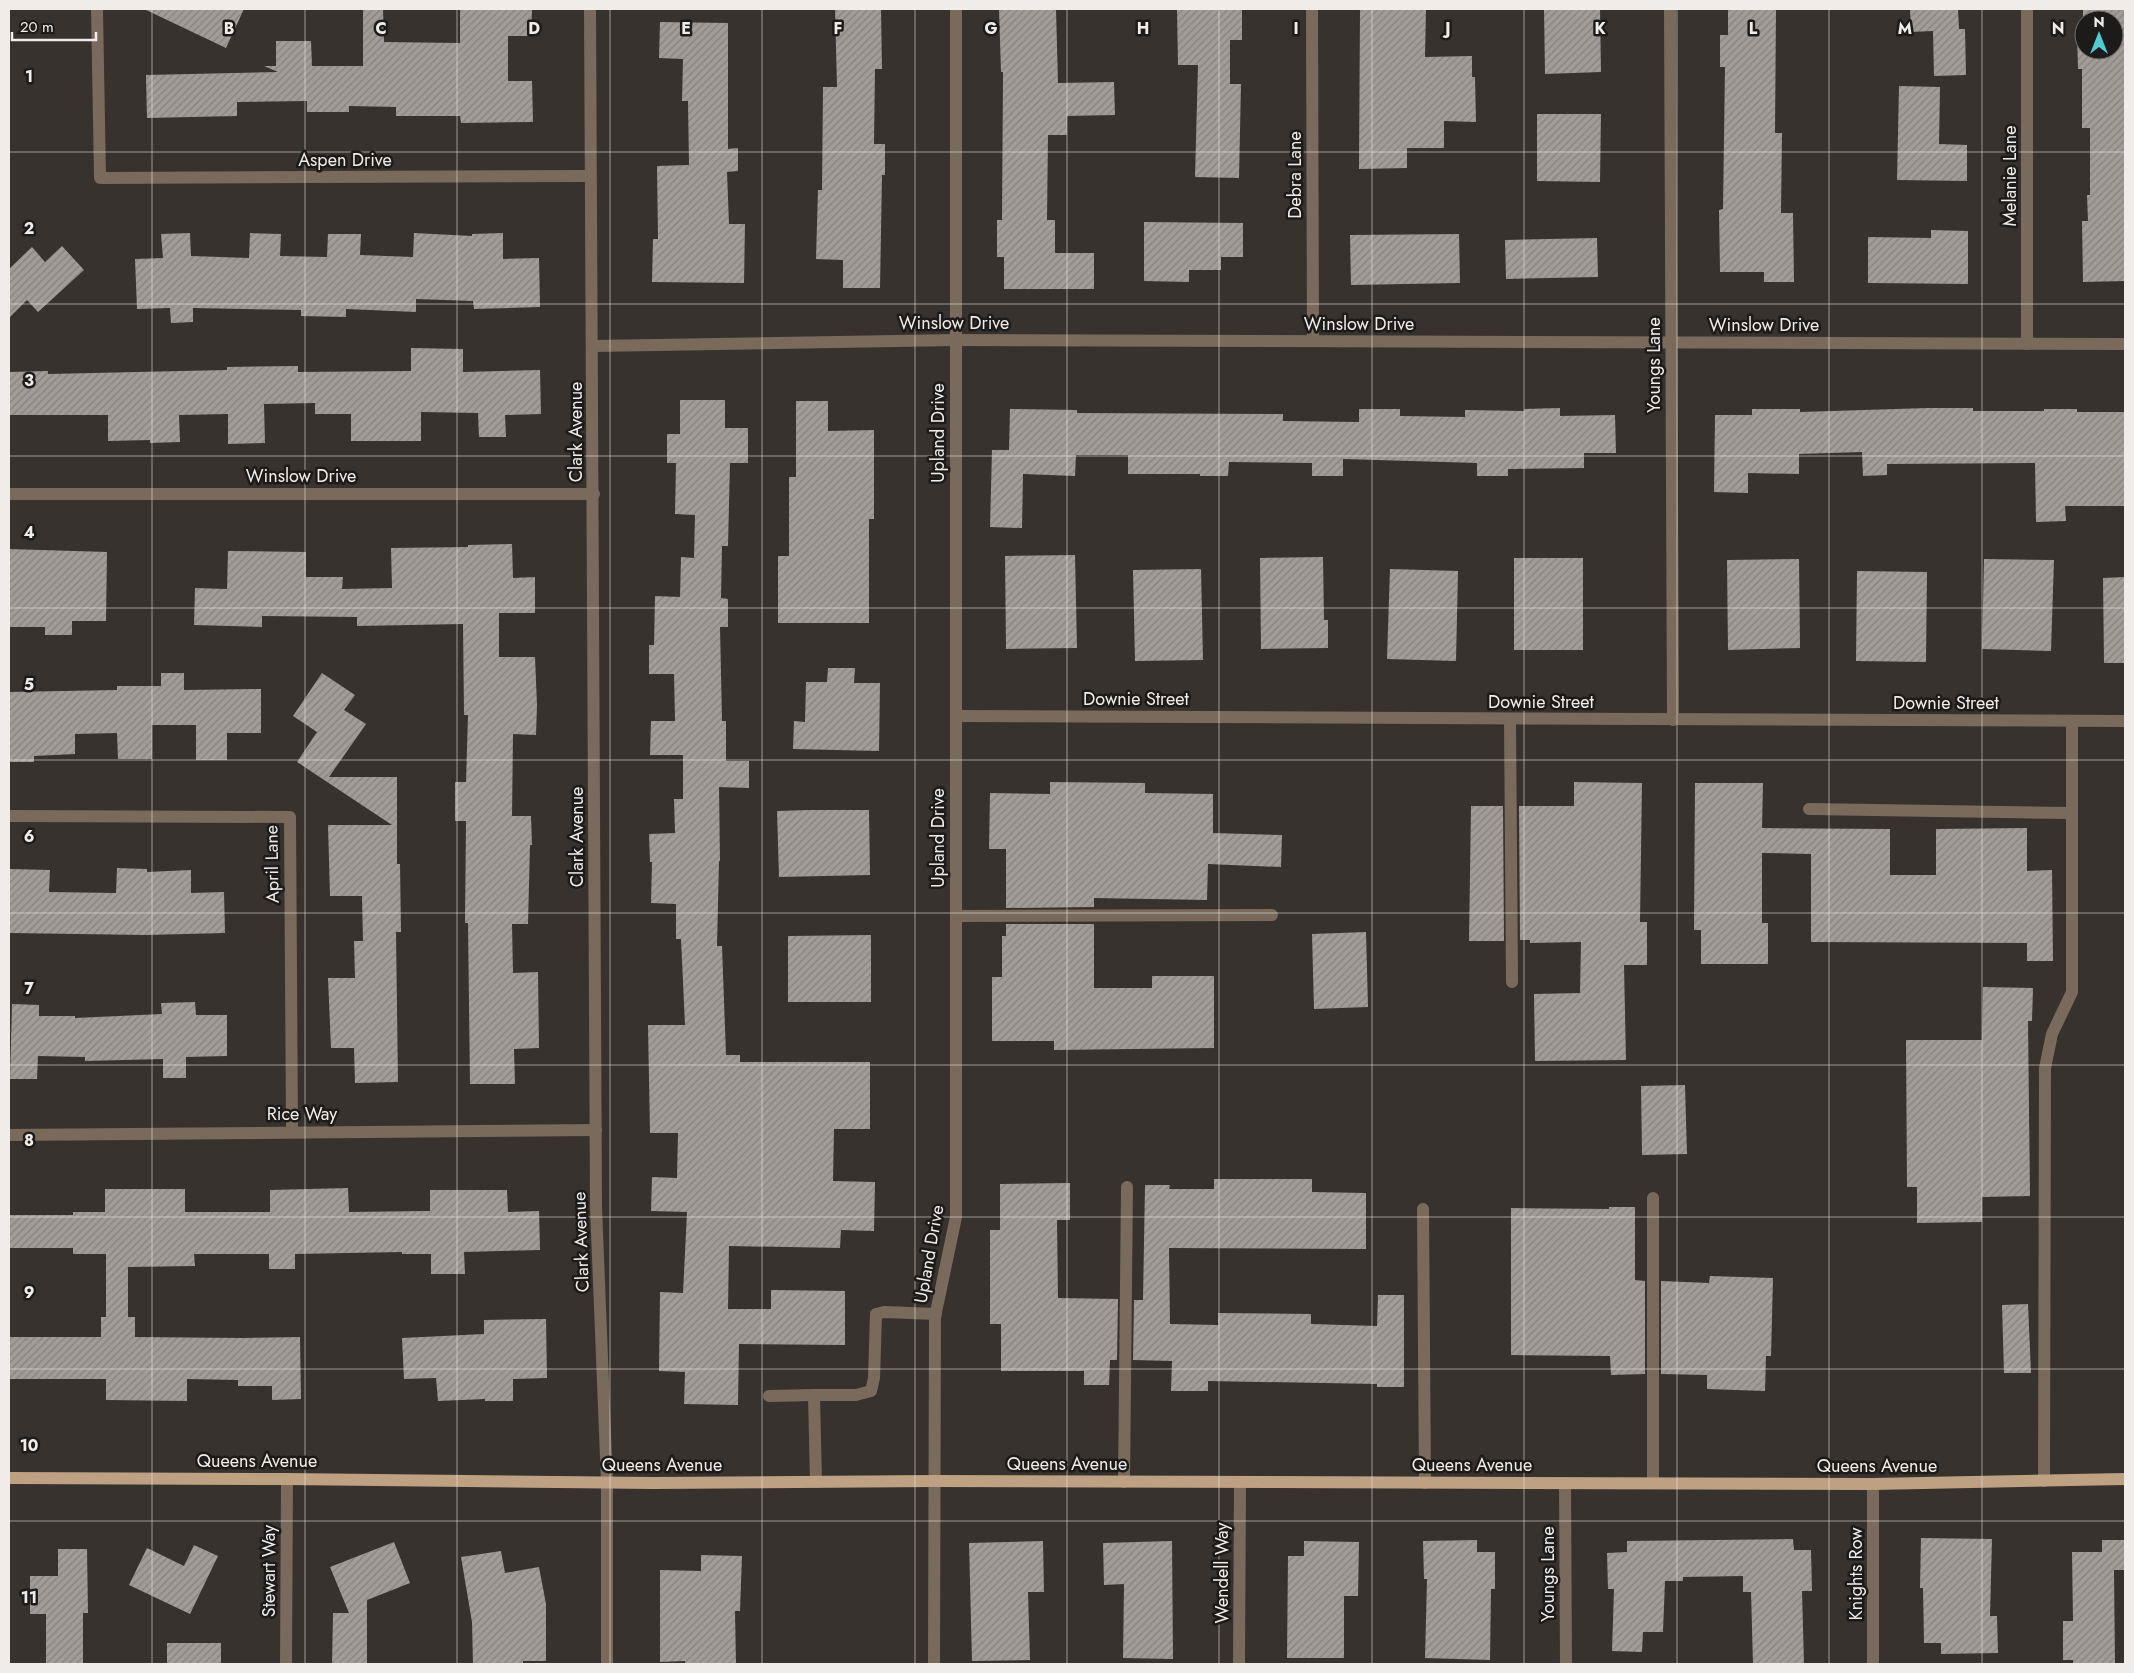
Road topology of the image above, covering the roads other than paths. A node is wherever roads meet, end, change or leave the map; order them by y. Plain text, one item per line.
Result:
1 (98, 9) edge
2 (590, 9) edge
3 (956, 9) edge
4 (1312, 9) edge
5 (1670, 9) edge
6 (2027, 9) edge
7 (590, 176) junction
8 (956, 340) junction
9 (1313, 341) junction
10 (1672, 342) junction
11 (2027, 344) junction
12 (2125, 344) edge
13 (592, 346) junction
14 (9, 494) edge
15 (594, 494) junction
16 (956, 716) junction
17 (1510, 719) junction
18 (1673, 720) junction
19 (2072, 721) junction
20 (2125, 721) edge
21 (1809, 809) dead end
22 (2072, 813) junction
23 (9, 816) edge
24 (1272, 915) dead end
25 (956, 916) junction
26 (1512, 982) dead end
27 (596, 1130) junction
28 (292, 1131) junction
29 (9, 1135) edge
30 (1127, 1188) dead end
31 (1653, 1198) dead end
32 (1423, 1209) dead end
33 (936, 1314) junction
34 (814, 1395) junction
35 (769, 1396) dead end
36 (9, 1478) edge
37 (287, 1479) junction
38 (2125, 1479) edge
39 (936, 1481) junction
40 (2044, 1481) junction
41 (606, 1482) junction
42 (816, 1482) junction
43 (1124, 1482) junction
44 (1240, 1482) junction
45 (1426, 1482) junction
46 (1565, 1483) junction
47 (1653, 1484) junction
48 (1873, 1484) junction
49 (286, 1664) edge
50 (607, 1664) edge
51 (934, 1664) edge
52 (1239, 1664) edge
53 (1566, 1664) edge
54 (1873, 1664) edge

1 - 7 street, Aspen Drive
2 - 7 street, Clark Avenue
3 - 8 street, Upland Drive
4 - 9 street, Debra Lane
5 - 10 street, Youngs Lane
6 - 11 street, Melanie Lane
7 - 13 street, Clark Avenue
8 - 9 street, Winslow Drive
8 - 13 street, Winslow Drive
8 - 16 street, Upland Drive
9 - 10 street, Winslow Drive
10 - 11 street, Winslow Drive
10 - 18 street, Youngs Lane
11 - 12 street, Winslow Drive
13 - 15 street, Clark Avenue
14 - 15 street, Winslow Drive
15 - 27 street, Clark Avenue
16 - 17 street, Downie Street
16 - 25 street, Upland Drive
17 - 18 street, Downie Street
17 - 26 street
18 - 19 street, Downie Street
19 - 20 street, Downie Street
19 - 22 street
21 - 22 street
22 - 40 street
23 - 28 street, April Lane
24 - 25 street
25 - 33 street, Upland Drive
27 - 28 street, Rice Way
27 - 41 street, Clark Avenue
28 - 29 street, Rice Way
30 - 43 street
31 - 47 street
32 - 45 street
33 - 34 street
33 - 39 street, Upland Drive
34 - 35 street
34 - 42 street
36 - 37 main road, Queens Avenue
37 - 41 main road, Queens Avenue
37 - 49 street, Stewart Way
38 - 40 main road, Queens Avenue
39 - 42 main road, Queens Avenue
39 - 43 main road, Queens Avenue
39 - 51 street, Upland Drive
40 - 48 main road, Queens Avenue
41 - 42 main road, Queens Avenue
41 - 50 street, Clark Avenue
43 - 44 main road, Queens Avenue
44 - 45 main road, Queens Avenue
44 - 52 street, Wendell Way
45 - 46 main road, Queens Avenue
46 - 47 main road, Queens Avenue
46 - 53 street, Youngs Lane
47 - 48 main road, Queens Avenue
48 - 54 street, Knights Row

